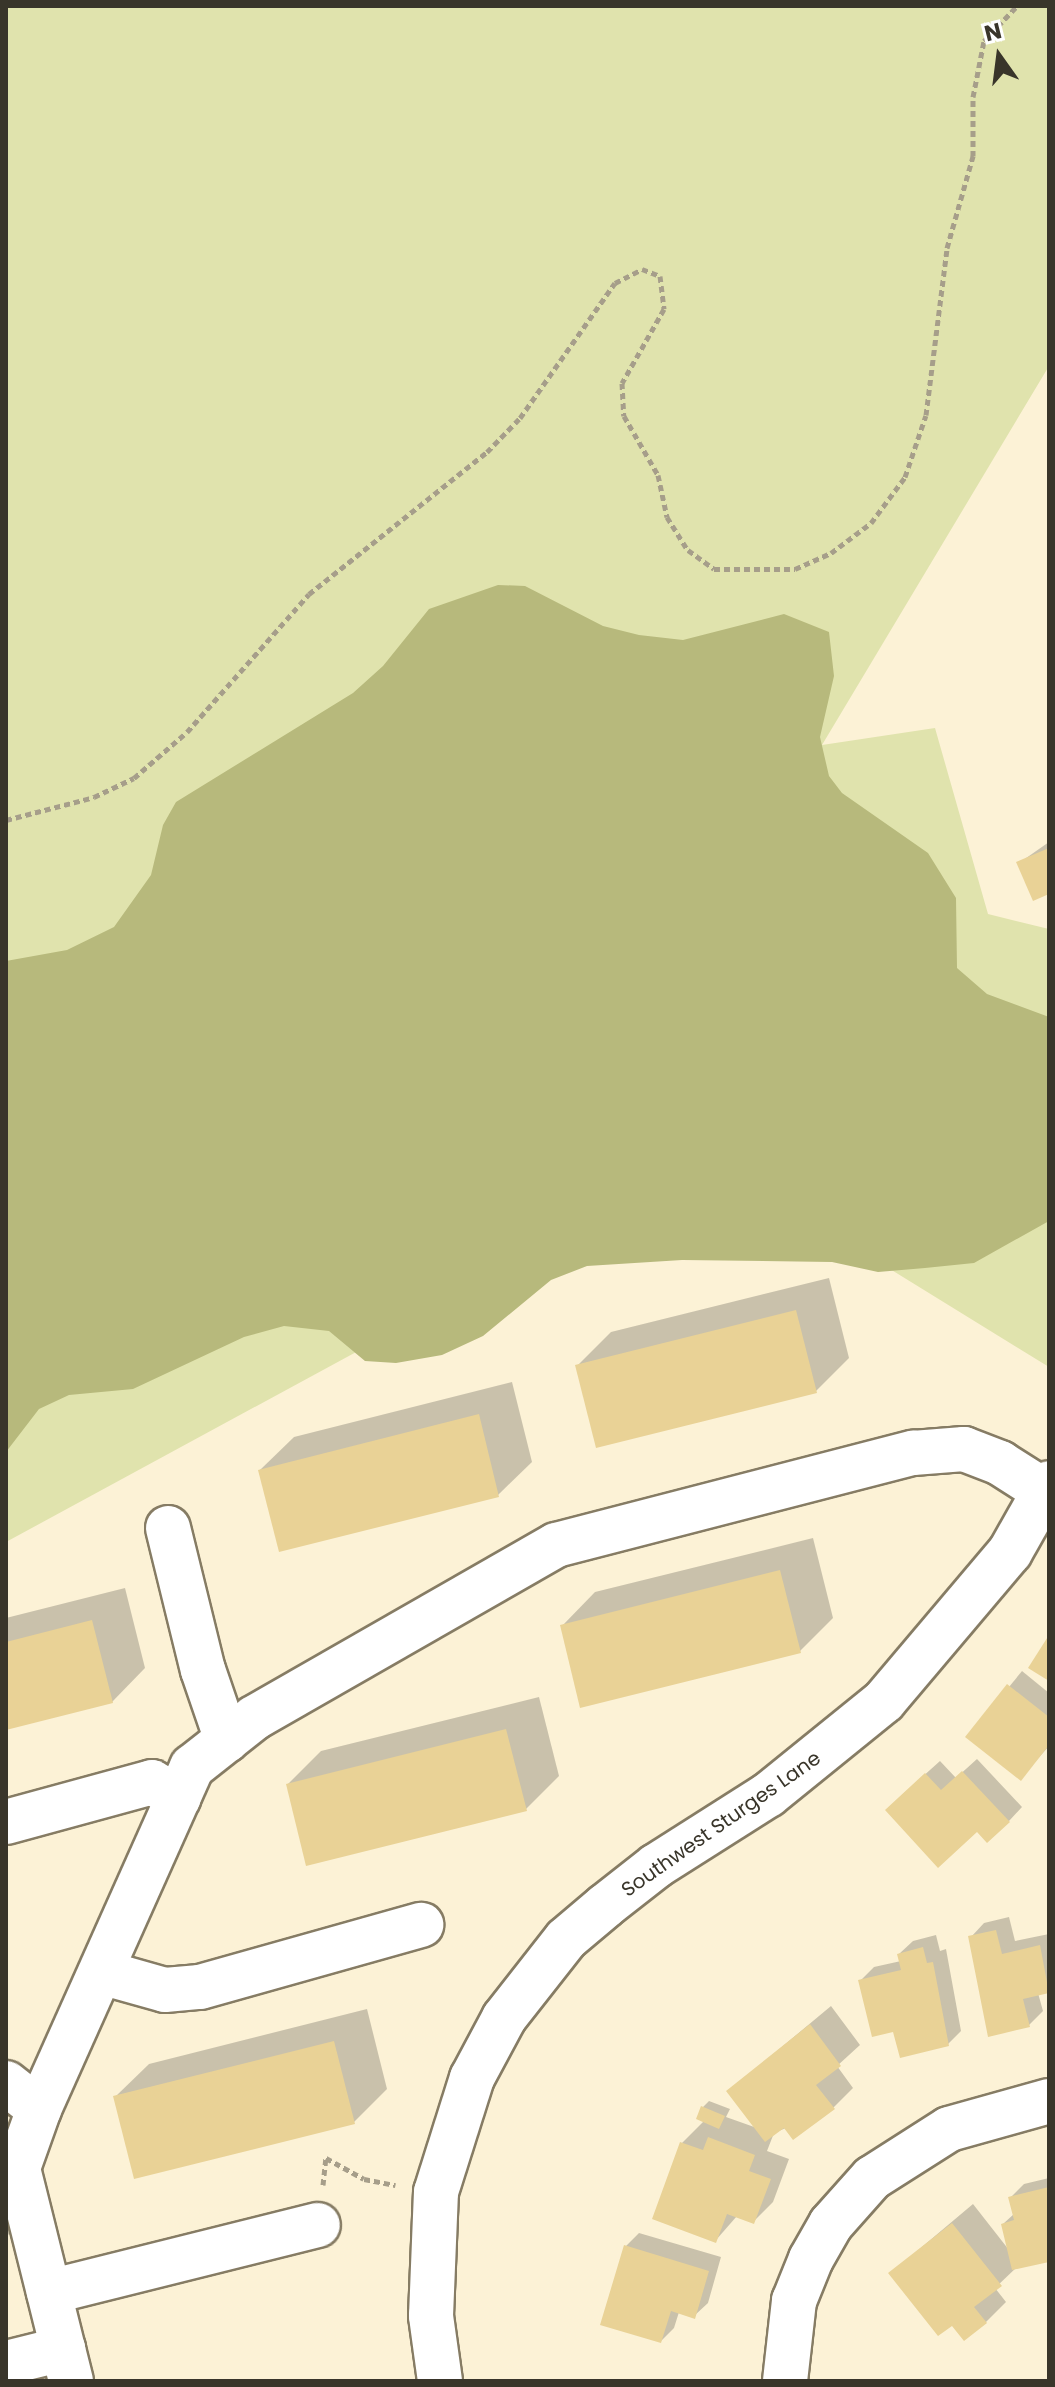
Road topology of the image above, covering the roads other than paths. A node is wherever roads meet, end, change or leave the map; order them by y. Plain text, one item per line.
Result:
1 (1046, 1487) edge
2 (168, 1528) dead end
3 (227, 1740) junction
4 (179, 1798) junction
5 (6, 1822) edge
6 (421, 1925) dead end
7 (101, 1972) junction
8 (22, 2096) edge
9 (1049, 2101) edge
10 (318, 2225) road end
11 (49, 2292) junction
12 (6, 2363) edge
13 (67, 2365) edge
14 (440, 2381) edge
15 (785, 2381) edge

1 - 3 street
1 - 14 street, Southwest Sturges Lane
2 - 3 street
3 - 4 street
4 - 5 street
4 - 7 street
6 - 7 street
7 - 8 street
8 - 11 street
9 - 15 street
10 - 11 street
11 - 13 street
12 - 13 street

